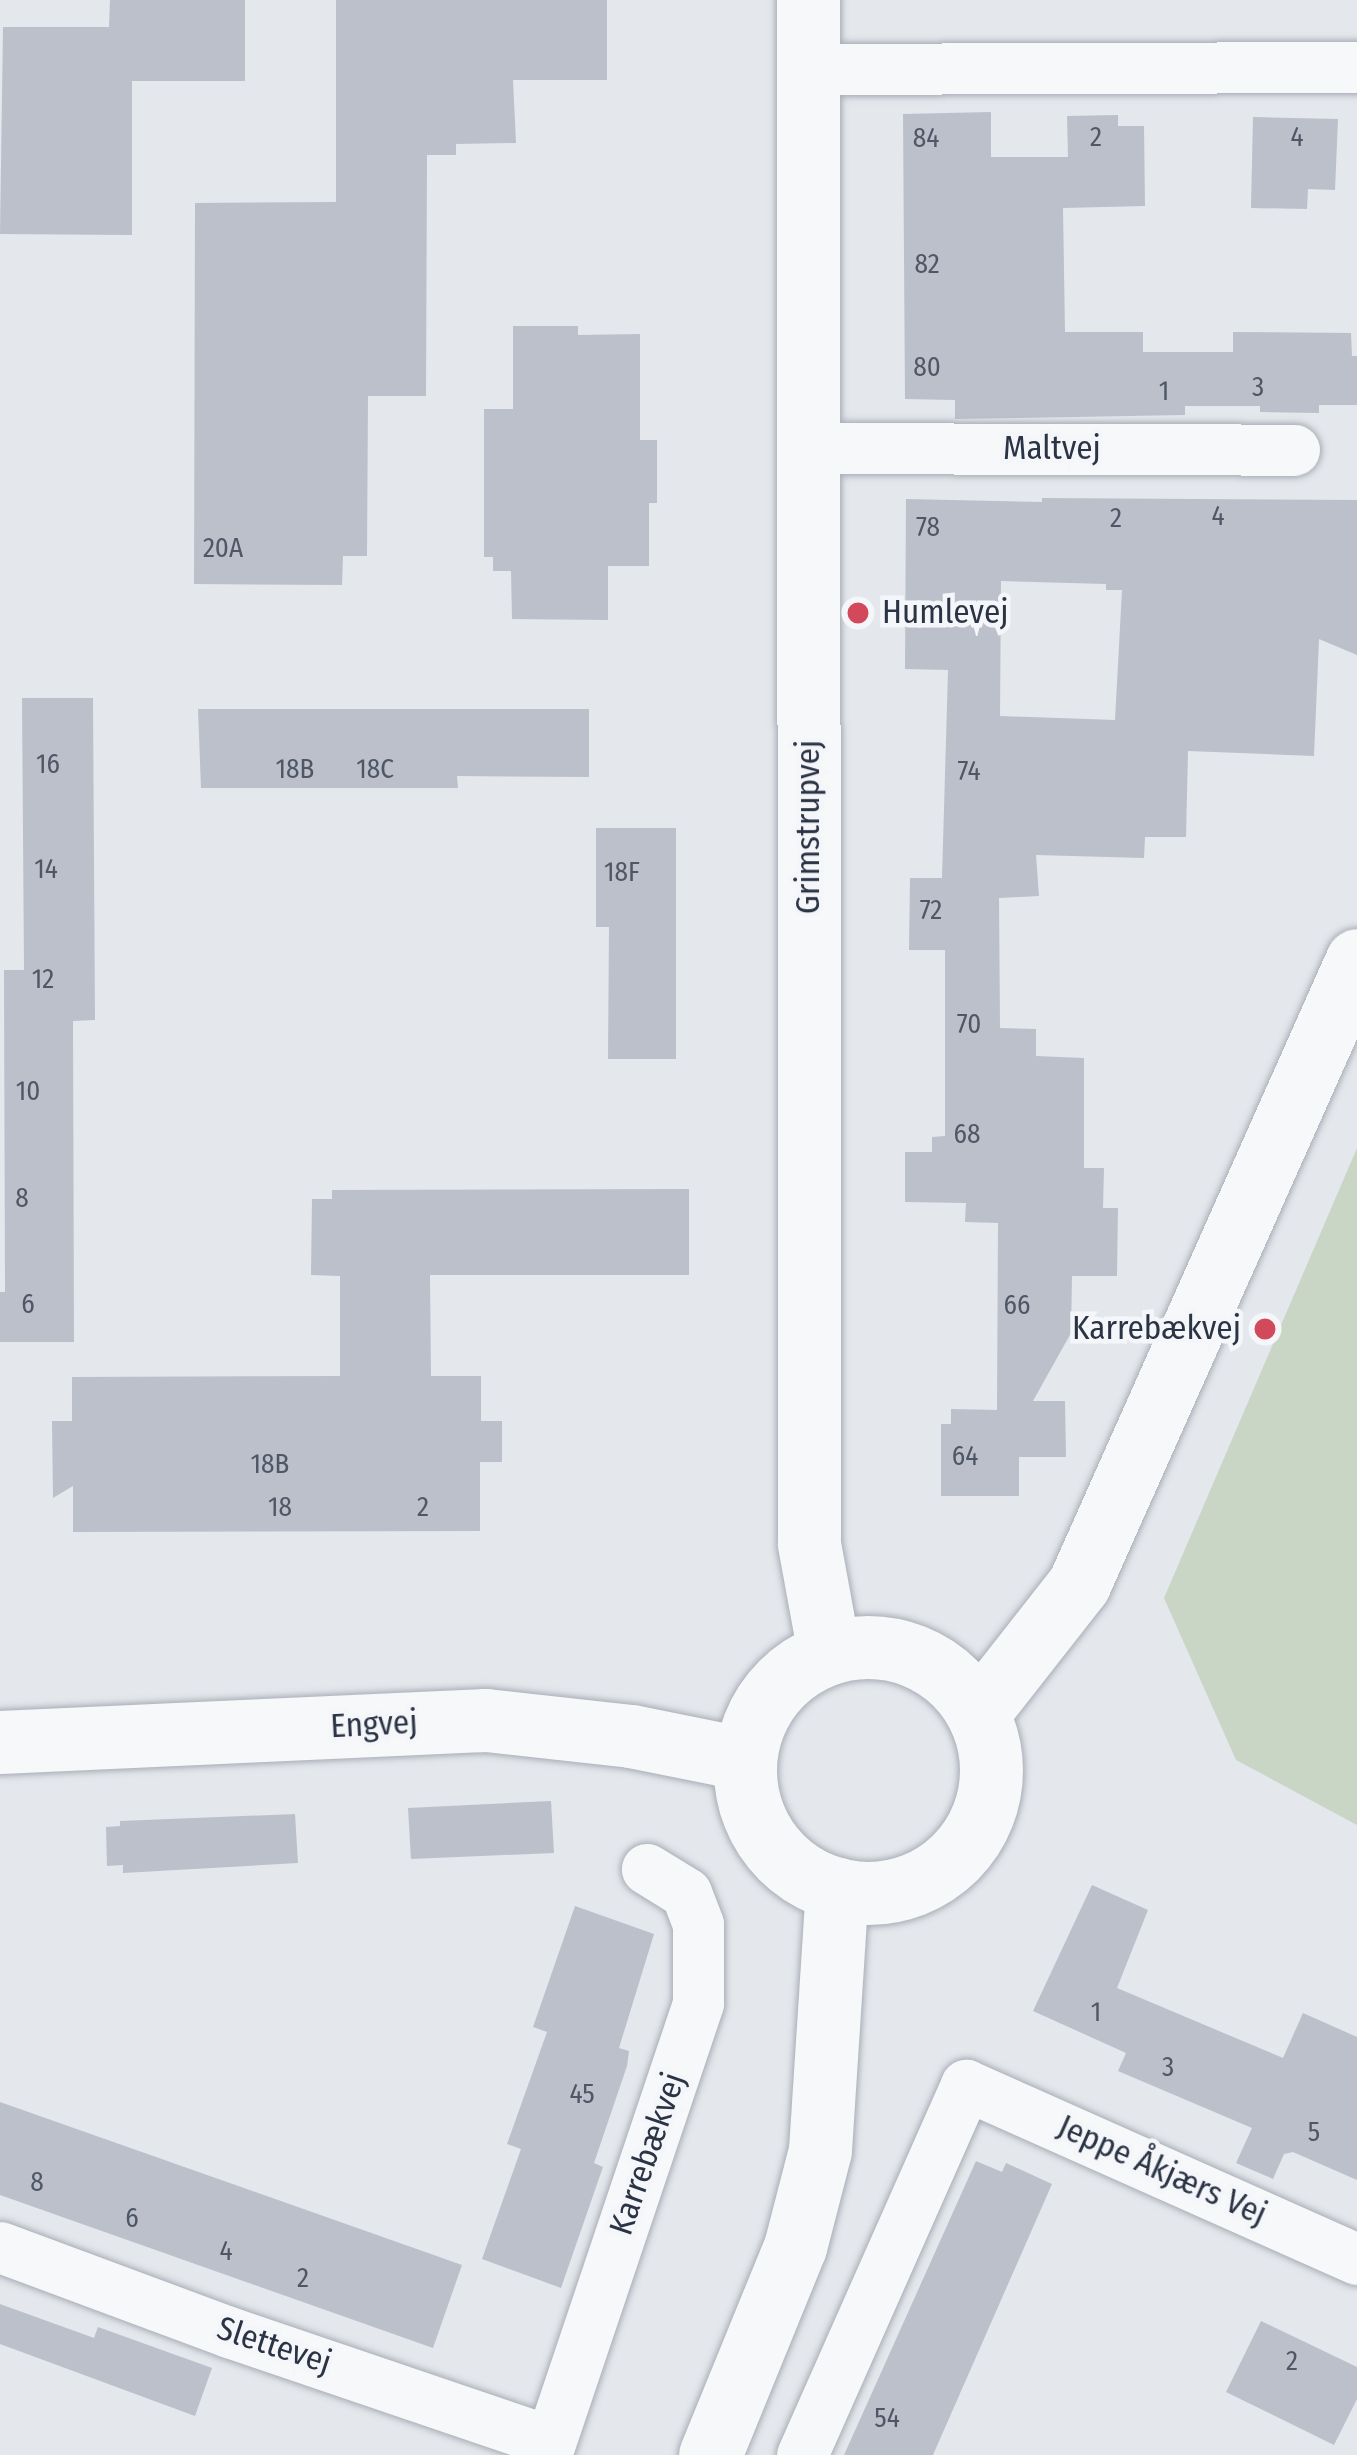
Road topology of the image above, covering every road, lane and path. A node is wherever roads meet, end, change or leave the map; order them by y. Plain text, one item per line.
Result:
1 (808, 0) edge
2 (1357, 67) edge
3 (808, 69) junction
4 (809, 448) junction
5 (1294, 450) dead end
6 (1357, 960) edge
7 (829, 1653) junction
8 (978, 1713) junction
9 (0, 1742) edge
10 (745, 1759) junction
11 (646, 1869) dead end
12 (837, 1889) junction
13 (0, 2247) edge
14 (1357, 2259) edge
15 (548, 2448) edge
16 (710, 2455) edge
17 (802, 2455) edge

1 - 3 street, Grimstrupvej
2 - 3 street
3 - 4 street, Grimstrupvej
4 - 5 street, Maltvej
4 - 7 street, Grimstrupvej
6 - 8 street
7 - 8 street
7 - 10 street
8 - 12 street
9 - 10 street, Engvej
10 - 12 street
11 - 15 street, Karrebækvej
12 - 16 street
13 - 15 street, Slettevej
14 - 17 street, Jeppe Åkjærs Vej

